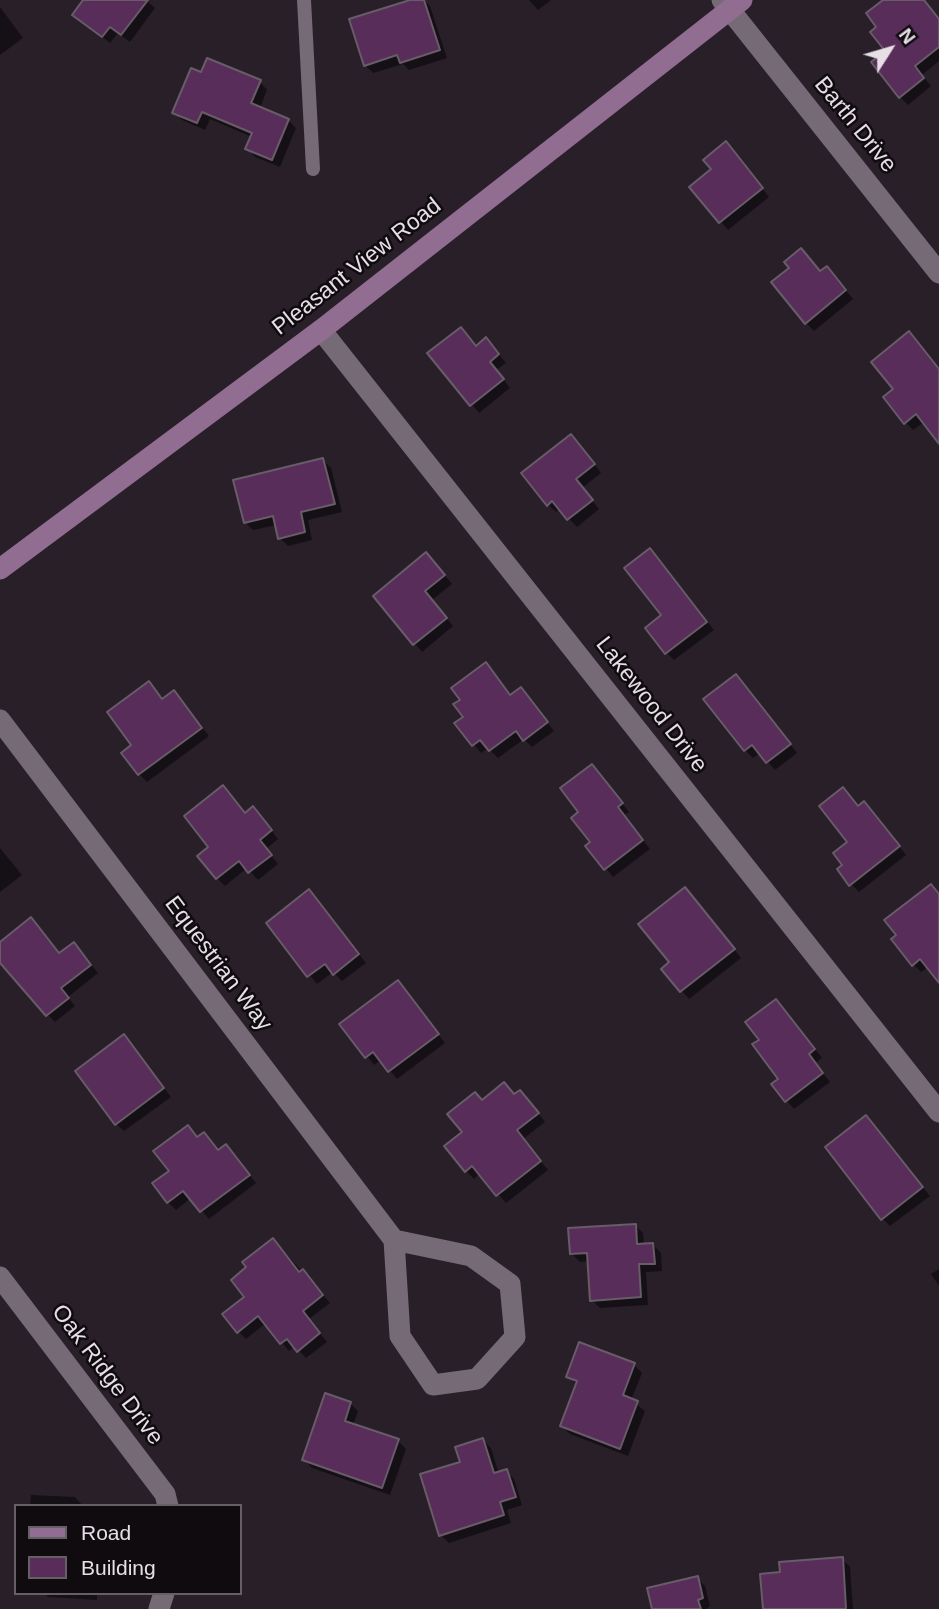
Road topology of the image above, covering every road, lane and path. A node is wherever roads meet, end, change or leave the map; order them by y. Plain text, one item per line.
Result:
1 (304, 0) edge
2 (731, 3) edge
3 (313, 169) dead end
4 (939, 273) edge
5 (321, 330) junction
6 (0, 569) edge
7 (0, 720) edge
8 (939, 1112) edge
9 (394, 1240) junction
10 (0, 1277) edge
11 (168, 1504) edge

1 - 3 lane
2 - 4 street, Barth Drive
2 - 5 main road, Pleasant View Road
5 - 6 main road, Pleasant View Road
5 - 8 street, Lakewood Drive
7 - 9 street, Equestrian Way
9 - 9 street
10 - 11 street, Oak Ridge Drive

